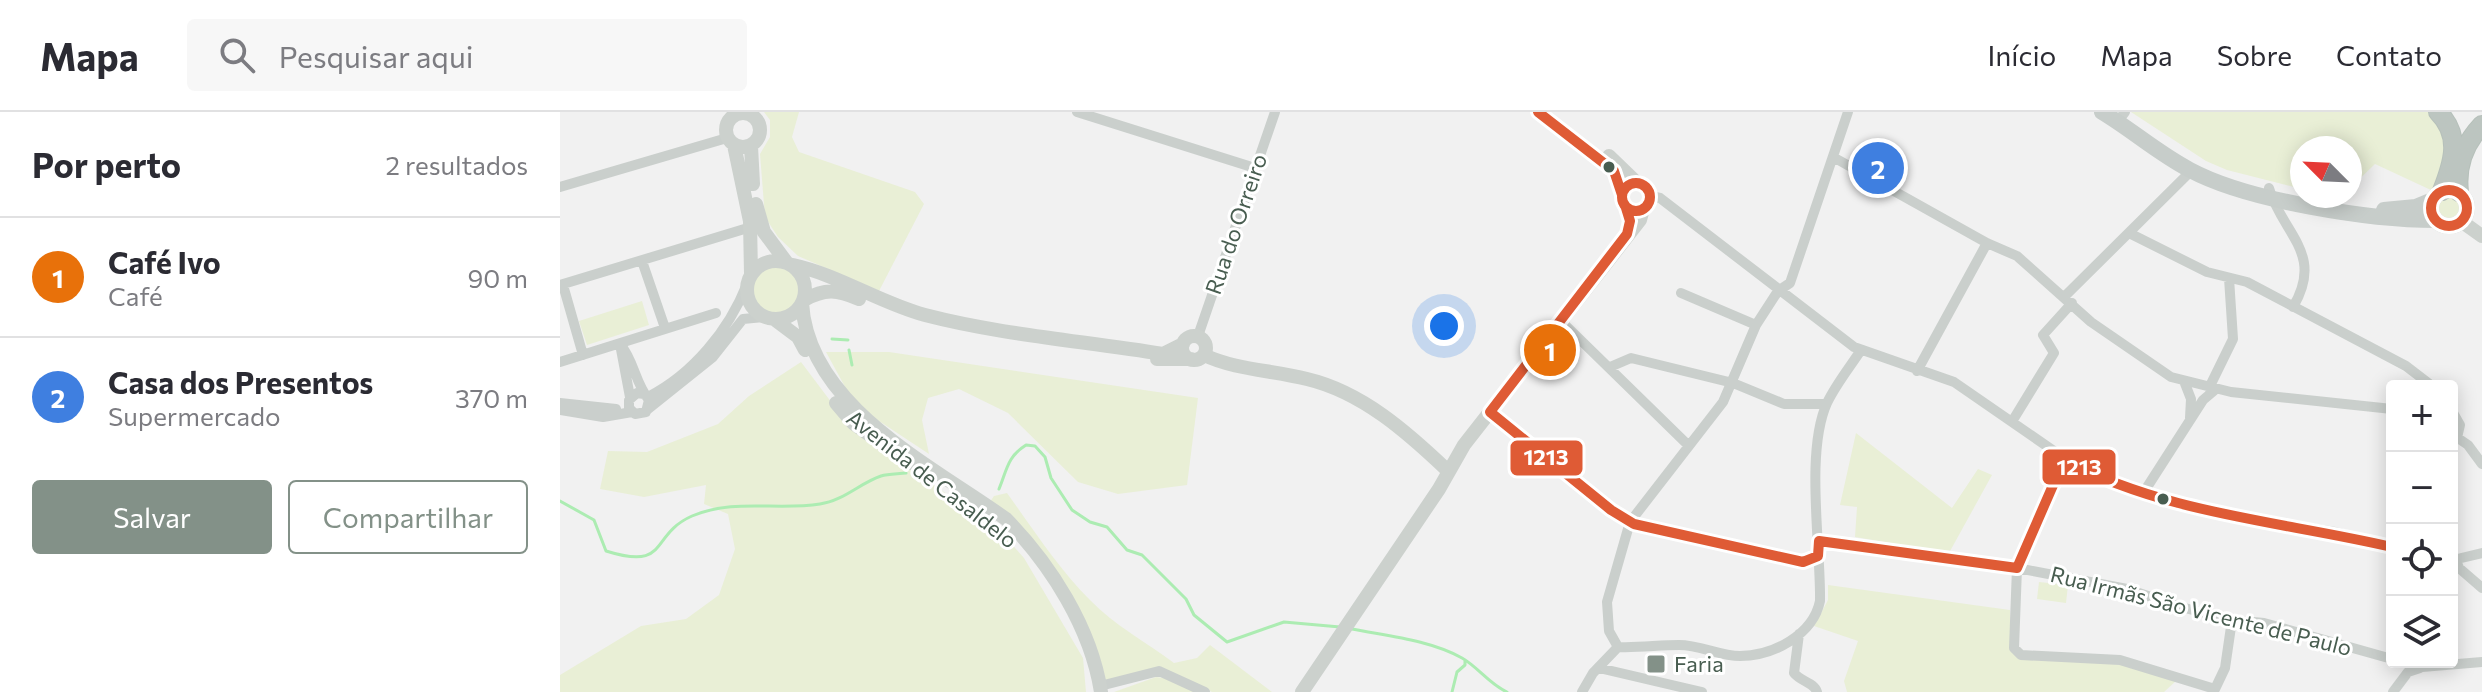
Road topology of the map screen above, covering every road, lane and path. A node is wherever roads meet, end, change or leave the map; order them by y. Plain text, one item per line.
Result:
1 (1077, 112) edge
2 (1275, 112) edge
3 (1538, 112) edge
4 (1551, 112) edge
5 (1848, 112) edge
6 (2102, 112) edge
7 (2438, 112) edge
8 (2122, 113) edge
9 (746, 114) edge
10 (2482, 125) edge
11 (730, 142) junction
12 (751, 146) junction
13 (1833, 157) junction
14 (1255, 168) junction
15 (2191, 171) junction
16 (1637, 183) junction
17 (560, 187) edge
18 (2270, 192) junction
19 (2290, 193) edge
20 (2461, 200) edge
21 (1624, 201) junction
22 (1647, 203) junction
23 (2362, 205) edge
24 (2436, 220) junction
25 (2463, 220) junction
26 (751, 227) junction
27 (2129, 233) junction
28 (1627, 234) junction
29 (2482, 236) edge
30 (1987, 243) junction
31 (642, 261) junction
32 (790, 264) junction
33 (2229, 278) junction
34 (749, 279) junction
35 (561, 285) edge
36 (1778, 291) junction
37 (1681, 293) dead end
38 (2069, 300) junction
39 (803, 301) junction
40 (2293, 307) junction
41 (716, 313) dead end
42 (769, 318) junction
43 (1560, 320) junction
44 (1756, 325) junction
45 (665, 328) junction
46 (1198, 336) junction
47 (620, 344) junction
48 (1183, 344) junction
49 (1861, 350) junction
50 (810, 351) junction
51 (583, 355) junction
52 (1197, 357) junction
53 (560, 362) edge
54 (1610, 367) junction
55 (1917, 371) junction
56 (2424, 380) edge
57 (2184, 381) junction
58 (1733, 383) junction
59 (2213, 388) junction
60 (646, 396) junction
61 (560, 403) edge
62 (630, 404) junction
63 (1826, 404) junction
64 (2386, 408) edge
65 (648, 409) junction
66 (560, 410) edge
67 (1490, 412) junction
68 (2013, 420) junction
69 (2188, 424) junction
70 (2458, 439) edge
71 (1464, 445) junction
72 (1689, 446) junction
73 (1435, 459) junction
74 (2064, 460) junction
75 (2482, 464) edge
76 (1447, 470) junction
77 (2142, 495) junction
78 (1630, 522) junction
79 (1819, 541) junction
80 (2386, 545) edge
81 (2482, 553) edge
82 (1818, 556) junction
83 (2458, 559) edge
84 (2458, 566) edge
85 (2017, 568) junction
86 (2482, 588) edge
87 (2232, 620) junction
88 (1799, 634) junction
89 (1618, 647) junction
90 (2386, 657) edge
91 (2482, 662) edge
92 (2458, 664) edge
93 (1599, 668) junction
94 (2419, 668) edge
95 (1098, 690) edge
96 (1205, 692) edge
97 (1302, 692) edge
98 (1582, 692) edge
99 (1702, 692) edge
100 (1817, 692) edge
101 (2393, 692) edge

1 - 14 street
2 - 14 street, Rua do Orreiro
3 - 21 street
4 - 16 street
5 - 13 street
6 - 15 main road
7 - 20 highway
8 - 18 main road
9 - 11 street
9 - 12 street
10 - 20 highway
11 - 12 street
11 - 17 street
11 - 26 street
12 - 32 street
13 - 30 street
13 - 36 street
14 - 46 street, Rua do Orreiro
15 - 18 main road
15 - 27 street
16 - 21 street
16 - 22 street
18 - 19 main road
18 - 24 main road
18 - 40 street
20 - 23 main road
20 - 24 main road
20 - 25 main road
21 - 22 street
21 - 28 street
22 - 28 street
22 - 36 street
24 - 25 main road
25 - 29 street
26 - 31 street
26 - 34 street
27 - 33 street
27 - 38 street
28 - 43 street
30 - 38 street
30 - 55 street
31 - 35 street
31 - 45 street
32 - 34 street
32 - 39 street
32 - 48 street
33 - 40 street
33 - 59 street
34 - 42 street
34 - 60 street
35 - 51 street
36 - 44 street
36 - 49 street
37 - 44 street
38 - 57 street
38 - 68 street
39 - 42 street
39 - 50 street, Avenida de Casaldelo
39 - 52 street
40 - 56 street
41 - 45 street
42 - 50 street, Avenida de Casaldelo
42 - 65 street
43 - 54 street
43 - 67 street
44 - 58 street
45 - 47 street
46 - 48 street
46 - 52 street
47 - 51 street
47 - 60 street
47 - 62 street
48 - 52 street
49 - 55 street
49 - 63 street
50 - 95 street, Avenida de Casaldelo
51 - 53 street
52 - 73 street
54 - 58 street
54 - 72 street
55 - 68 street
57 - 59 street
57 - 69 street
58 - 63 street
58 - 72 street
59 - 64 street
59 - 69 street
60 - 62 street
60 - 65 street
61 - 62 street
62 - 65 street
62 - 66 street
63 - 79 street
67 - 71 street
67 - 78 street
68 - 74 street
69 - 77 street
70 - 75 street
71 - 73 street
71 - 76 street
72 - 78 street
73 - 76 street
74 - 77 street
74 - 85 street
76 - 97 street
77 - 80 street
78 - 82 street
78 - 89 street
79 - 82 street
79 - 85 street, Rua Irmãs São Vicente de Paulo
81 - 83 street
82 - 88 street
84 - 86 street
85 - 87 street, Rua Irmãs São Vicente de Paulo
85 - 87 street
87 - 90 street, Rua Irmãs São Vicente de Paulo
88 - 89 street
88 - 100 street
89 - 93 street
91 - 92 street
93 - 98 street
93 - 99 street
94 - 101 street
95 - 96 street

